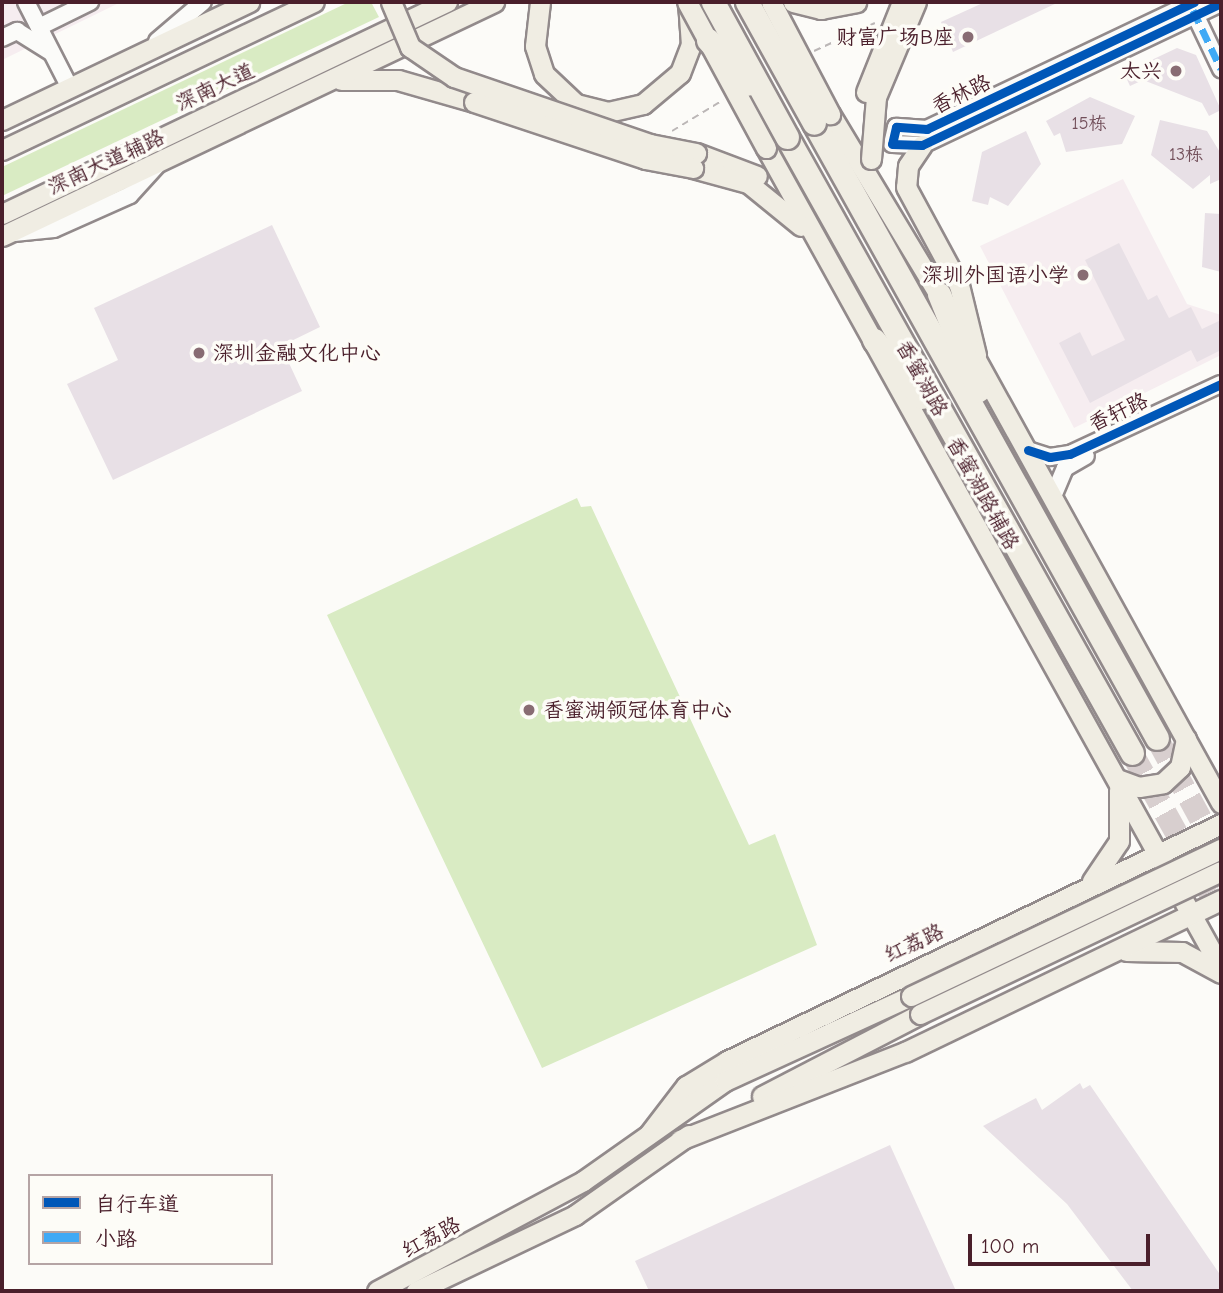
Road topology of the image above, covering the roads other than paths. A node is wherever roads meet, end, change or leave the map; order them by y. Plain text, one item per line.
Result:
1 (26, 2) edge
2 (90, 2) edge
3 (202, 2) edge
4 (248, 2) edge
5 (391, 2) edge
6 (447, 2) edge
7 (494, 2) edge
8 (540, 2) edge
9 (687, 2) edge
10 (713, 2) edge
11 (747, 2) edge
12 (771, 2) edge
13 (793, 2) edge
14 (856, 2) edge
15 (902, 2) edge
16 (916, 2) edge
17 (1221, 3) edge
18 (308, 4) edge
19 (1191, 6) edge
20 (39, 27) junction
21 (2, 38) edge
22 (708, 40) junction
23 (147, 50) junction
24 (51, 51) junction
25 (1221, 69) edge
26 (69, 88) junction
27 (304, 93) junction
28 (773, 112) junction
29 (822, 118) junction
30 (2, 120) edge
31 (922, 145) junction
32 (2, 150) edge
33 (871, 159) junction
34 (694, 161) junction
35 (159, 162) junction
36 (2, 214) edge
37 (891, 215) junction
38 (804, 216) junction
39 (3, 234) edge
40 (827, 256) junction
41 (939, 294) junction
42 (874, 340) junction
43 (977, 360) junction
44 (1221, 384) edge
45 (1221, 394) edge
46 (957, 441) junction
47 (1028, 450) junction
48 (1014, 477) junction
49 (1054, 494) junction
50 (1157, 738) tunnel mouth
51 (1186, 739) junction
52 (1132, 753) tunnel mouth
53 (1221, 774) edge
54 (1117, 779) junction
55 (1221, 803) edge
56 (1221, 824) edge
57 (1221, 849) edge
58 (1158, 853) junction
59 (1221, 871) edge
60 (1084, 888) junction
61 (1221, 900) edge
62 (1191, 914) junction
63 (1114, 952) junction
64 (1221, 971) edge
65 (915, 1005) junction
66 (649, 1134) junction
67 (680, 1140) junction
68 (377, 1291) edge
69 (416, 1291) edge

1 - 20 street
2 - 20 street
3 - 23 street
4 - 23 main road
5 - 34 main road, bridge
6 - 36 main road, 深南大道
7 - 27 main road, 深南大道辅路
8 - 9 main road
9 - 22 main road, 香蜜湖路辅路, bridge
10 - 28 highway, 香蜜湖路, bridge
11 - 29 highway, 香蜜湖路, bridge
12 - 29 main road, bridge
13 - 14 main road, bridge
15 - 33 main road, bridge
16 - 33 main road, bridge
17 - 19 street, 香林路
18 - 32 main road, 深南大道
19 - 25 street
19 - 31 street, 香林路
19 - 31 street, 香林路
20 - 24 street
21 - 24 street
22 - 28 highway, bridge
22 - 38 main road, 香蜜湖路辅路, bridge
23 - 26 main road
24 - 26 street
26 - 30 main road
27 - 34 main road, bridge
27 - 35 main road, 深南大道辅路
28 - 46 highway, 香蜜湖路, bridge
29 - 37 main road
29 - 48 highway, 香蜜湖路
31 - 43 main road
33 - 37 main road
34 - 38 main road
34 - 40 main road
35 - 39 main road, 深南大道辅路
35 - 39 street
37 - 41 main road
38 - 40 main road, 香蜜湖路辅路
40 - 42 main road, 香蜜湖路辅路
41 - 43 main road
41 - 48 highway
42 - 46 highway
42 - 54 main road, 香蜜湖路辅路
43 - 47 main road
44 - 47 street, 香轩路
45 - 49 street, 香轩路
46 - 52 highway, 香蜜湖路
47 - 49 main road
48 - 50 highway, 香蜜湖路
49 - 51 main road
51 - 53 main road
51 - 54 main road
51 - 55 main road
54 - 58 main road, 香蜜湖路辅路
54 - 60 main road
56 - 58 main road, 红荔路
57 - 65 main road, 红荔路, bridge
58 - 60 main road, 红荔路
58 - 62 main road, 香蜜湖路辅路
59 - 65 main road, 红荔路, bridge
60 - 63 main road
60 - 66 main road, 红荔路
61 - 62 main road, 红荔路
62 - 63 main road, 红荔路
62 - 64 main road, 香蜜湖路辅路
63 - 64 main road
63 - 67 main road, 红荔路
65 - 66 main road, 红荔路
65 - 67 main road, 红荔路
66 - 68 main road, 红荔路
67 - 69 main road, 红荔路

